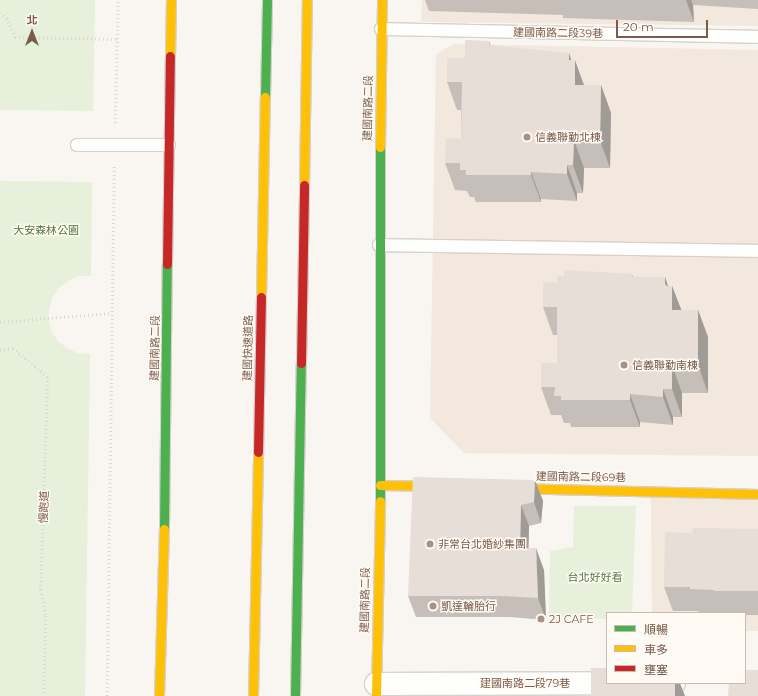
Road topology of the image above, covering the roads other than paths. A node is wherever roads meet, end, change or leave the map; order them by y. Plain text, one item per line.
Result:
1 (171, 0) edge
2 (267, 0) edge
3 (307, 0) edge
4 (382, 0) edge
5 (381, 29) junction
6 (758, 37) edge
7 (77, 145) dead end
8 (169, 145) junction
9 (379, 245) junction
10 (758, 251) edge
11 (380, 485) junction
12 (455, 486) edge
13 (503, 487) edge
14 (758, 494) edge
15 (631, 684) edge
16 (376, 690) edge
17 (159, 696) edge
18 (253, 696) edge
19 (295, 696) edge

1 - 8 main road, 建國南路二段
2 - 18 main road, 建國快速道路
3 - 19 main road
4 - 5 main road, 建國南路二段
5 - 6 lane, 建國南路二段39巷
5 - 9 main road, 建國南路二段
7 - 8 lane
8 - 17 main road, 建國南路二段
9 - 10 lane
9 - 11 main road, 建國南路二段
11 - 12 main road
11 - 16 main road, 建國南路二段
13 - 14 main road, 建國南路二段69巷
15 - 16 street, 建國南路二段79巷

